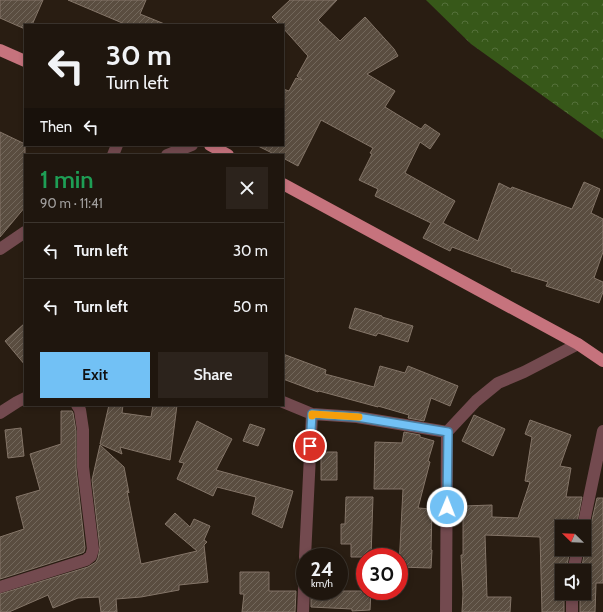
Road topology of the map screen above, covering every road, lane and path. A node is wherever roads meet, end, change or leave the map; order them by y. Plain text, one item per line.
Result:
1 (0, 50) edge
2 (24, 61) edge
3 (190, 146) edge
4 (212, 146) edge
5 (170, 154) edge
6 (226, 154) edge
7 (284, 185) edge
8 (24, 233) edge
9 (0, 249) edge
10 (578, 344) junction
11 (603, 361) edge
12 (24, 398) edge
13 (284, 402) edge
14 (78, 406) edge
15 (0, 413) edge
16 (312, 414) junction
17 (603, 431) edge
18 (448, 432) junction
19 (584, 520) edge
20 (306, 548) edge
21 (0, 588) edge
22 (304, 600) edge
23 (572, 600) edge
24 (303, 612) edge
25 (446, 612) edge
26 (572, 612) edge

1 - 2 main road
3 - 5 street
4 - 6 main road
7 - 10 main road
8 - 9 street
10 - 11 main road
10 - 18 street
12 - 15 street
13 - 16 street
14 - 21 street
16 - 18 street
16 - 20 street
17 - 19 street
18 - 25 street
22 - 24 street
23 - 26 street

